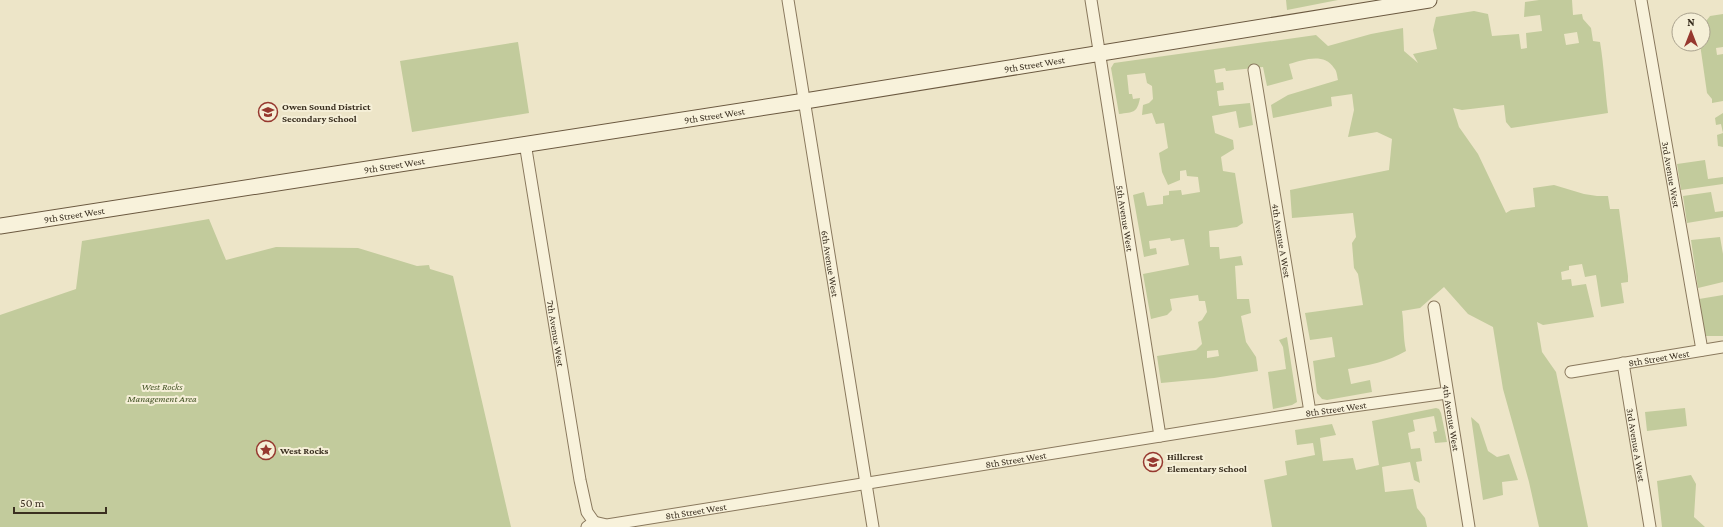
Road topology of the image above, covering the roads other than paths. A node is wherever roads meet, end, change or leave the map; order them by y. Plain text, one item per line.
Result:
1 (788, 0) edge
2 (1091, 0) edge
3 (1429, 0) edge
4 (1642, 0) edge
5 (1099, 54) junction
6 (1254, 70) dead end
7 (805, 100) junction
8 (525, 143) junction
9 (0, 226) edge
10 (1434, 307) dead end
11 (1723, 346) edge
12 (1702, 350) junction
13 (1623, 363) junction
14 (1571, 372) dead end
15 (1447, 393) junction
16 (1310, 412) junction
17 (1160, 436) junction
18 (866, 483) junction
19 (590, 524) edge
20 (607, 526) edge
21 (873, 527) edge
22 (1470, 527) edge
23 (1650, 527) edge

1 - 7 street, 6th Avenue West
2 - 5 street, 5th Avenue West
3 - 5 street, 9th Street West
4 - 12 street, 3rd Avenue West
5 - 7 street, 9th Street West
5 - 17 street, 5th Avenue West
6 - 16 street, 4th Avenue A West
7 - 8 street, 9th Street West
7 - 18 street, 6th Avenue West
8 - 9 street, 9th Street West
8 - 19 street, 7th Avenue West
10 - 15 street, 4th Avenue West
11 - 12 street, 8th Street West
12 - 13 street, 8th Street West
13 - 14 street, 8th Street West
13 - 23 street, 3rd Avenue A West
15 - 16 street, 8th Street West
15 - 22 street, 4th Avenue West
16 - 17 street, 8th Street West
17 - 18 street, 8th Street West
18 - 20 street, 8th Street West
18 - 21 street, 6th Avenue West
19 - 20 street, 8th Street West

